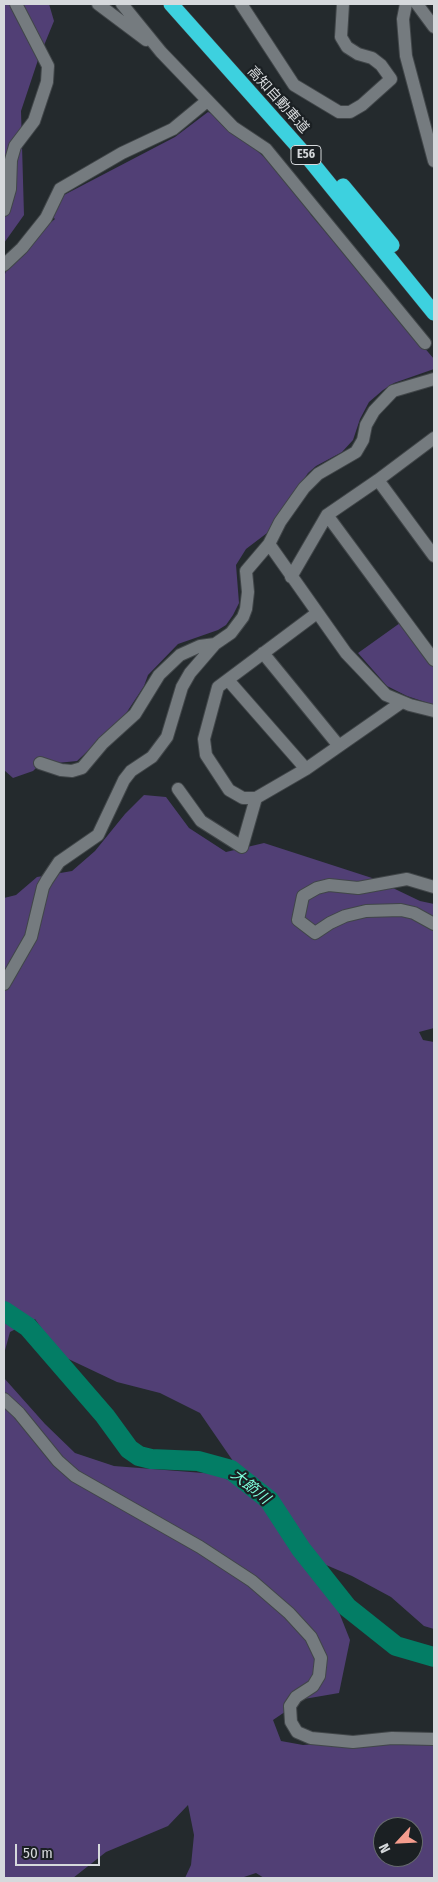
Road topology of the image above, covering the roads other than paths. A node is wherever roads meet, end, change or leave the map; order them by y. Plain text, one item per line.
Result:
1 (16, 4) edge
2 (98, 4) edge
3 (122, 4) edge
4 (171, 4) edge
5 (184, 4) edge
6 (241, 4) edge
7 (343, 4) edge
8 (406, 4) edge
9 (417, 4) edge
10 (434, 27) edge
11 (161, 52) junction
12 (207, 101) junction
13 (434, 161) edge
14 (4, 210) edge
15 (4, 265) edge
16 (434, 298) edge
17 (434, 313) edge
18 (426, 343) dead end
19 (434, 379) edge
20 (432, 444) edge
21 (378, 480) junction
22 (327, 515) junction
23 (269, 544) junction
24 (434, 556) edge
25 (291, 577) junction
26 (317, 613) junction
27 (215, 644) junction
28 (263, 653) junction
29 (434, 660) edge
30 (228, 680) junction
31 (402, 702) junction
32 (434, 711) edge
33 (339, 746) junction
34 (40, 763) dead end
35 (306, 768) junction
36 (178, 789) dead end
37 (256, 798) junction
38 (434, 887) edge
39 (434, 924) edge
40 (4, 984) edge
41 (4, 1399) edge
42 (434, 1739) edge

1 - 14 street
2 - 11 street
3 - 11 street
4 - 17 highway, 高知自動車道 / E56
5 - 16 highway, 高知自動車道 / E56
6 - 7 street
8 - 13 street
9 - 10 street
11 - 12 street
12 - 15 street
12 - 18 street
19 - 23 street
20 - 21 street
21 - 22 street
21 - 24 street
22 - 25 street
22 - 29 street
23 - 25 street
23 - 27 street
25 - 26 street
26 - 28 street
26 - 31 street
27 - 34 street
27 - 40 street
28 - 30 street
28 - 33 street
30 - 35 street
30 - 37 street
31 - 32 street
31 - 33 street
33 - 35 street
35 - 37 street
36 - 37 street
38 - 39 street
41 - 42 street

